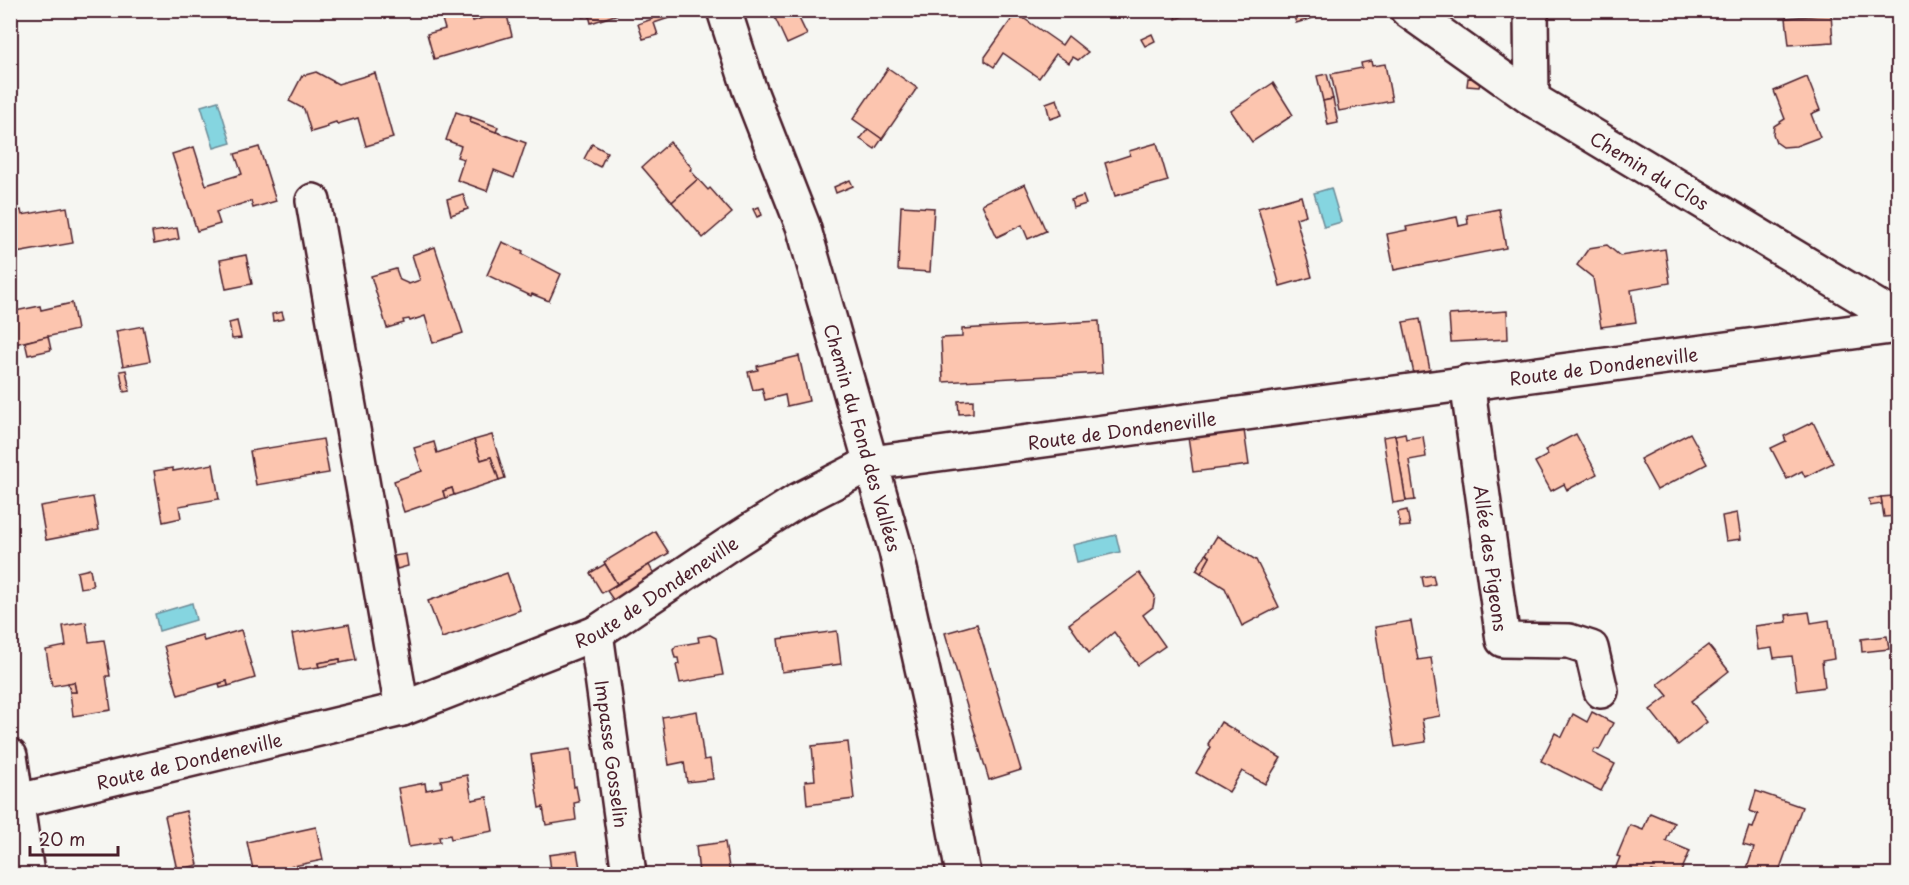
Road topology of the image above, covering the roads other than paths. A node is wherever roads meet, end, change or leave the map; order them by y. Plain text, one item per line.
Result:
1 (724, 10) edge
2 (1407, 10) edge
3 (1531, 10) edge
4 (1532, 99) junction
5 (313, 201) dead end
6 (1899, 319) edge
7 (1899, 326) edge
8 (1467, 382) junction
9 (871, 463) junction
10 (596, 633) junction
11 (1601, 691) dead end
12 (402, 709) junction
13 (10, 756) edge
14 (13, 803) edge
15 (27, 874) edge
16 (629, 874) edge
17 (963, 874) edge

1 - 9 street, Chemin du Fond des Vallées
2 - 4 street, Chemin du Clos
3 - 4 street
4 - 6 street, Chemin du Clos
5 - 12 street
7 - 8 street, Route de Dondeneville
8 - 9 street, Route de Dondeneville
8 - 11 street, Allée des Pigeons
9 - 10 street, Route de Dondeneville
9 - 17 street, Chemin du Fond des Vallées
10 - 12 street, Route de Dondeneville
10 - 16 street, Impasse Gosselin
12 - 14 street, Route de Dondeneville
13 - 14 street
14 - 15 street

